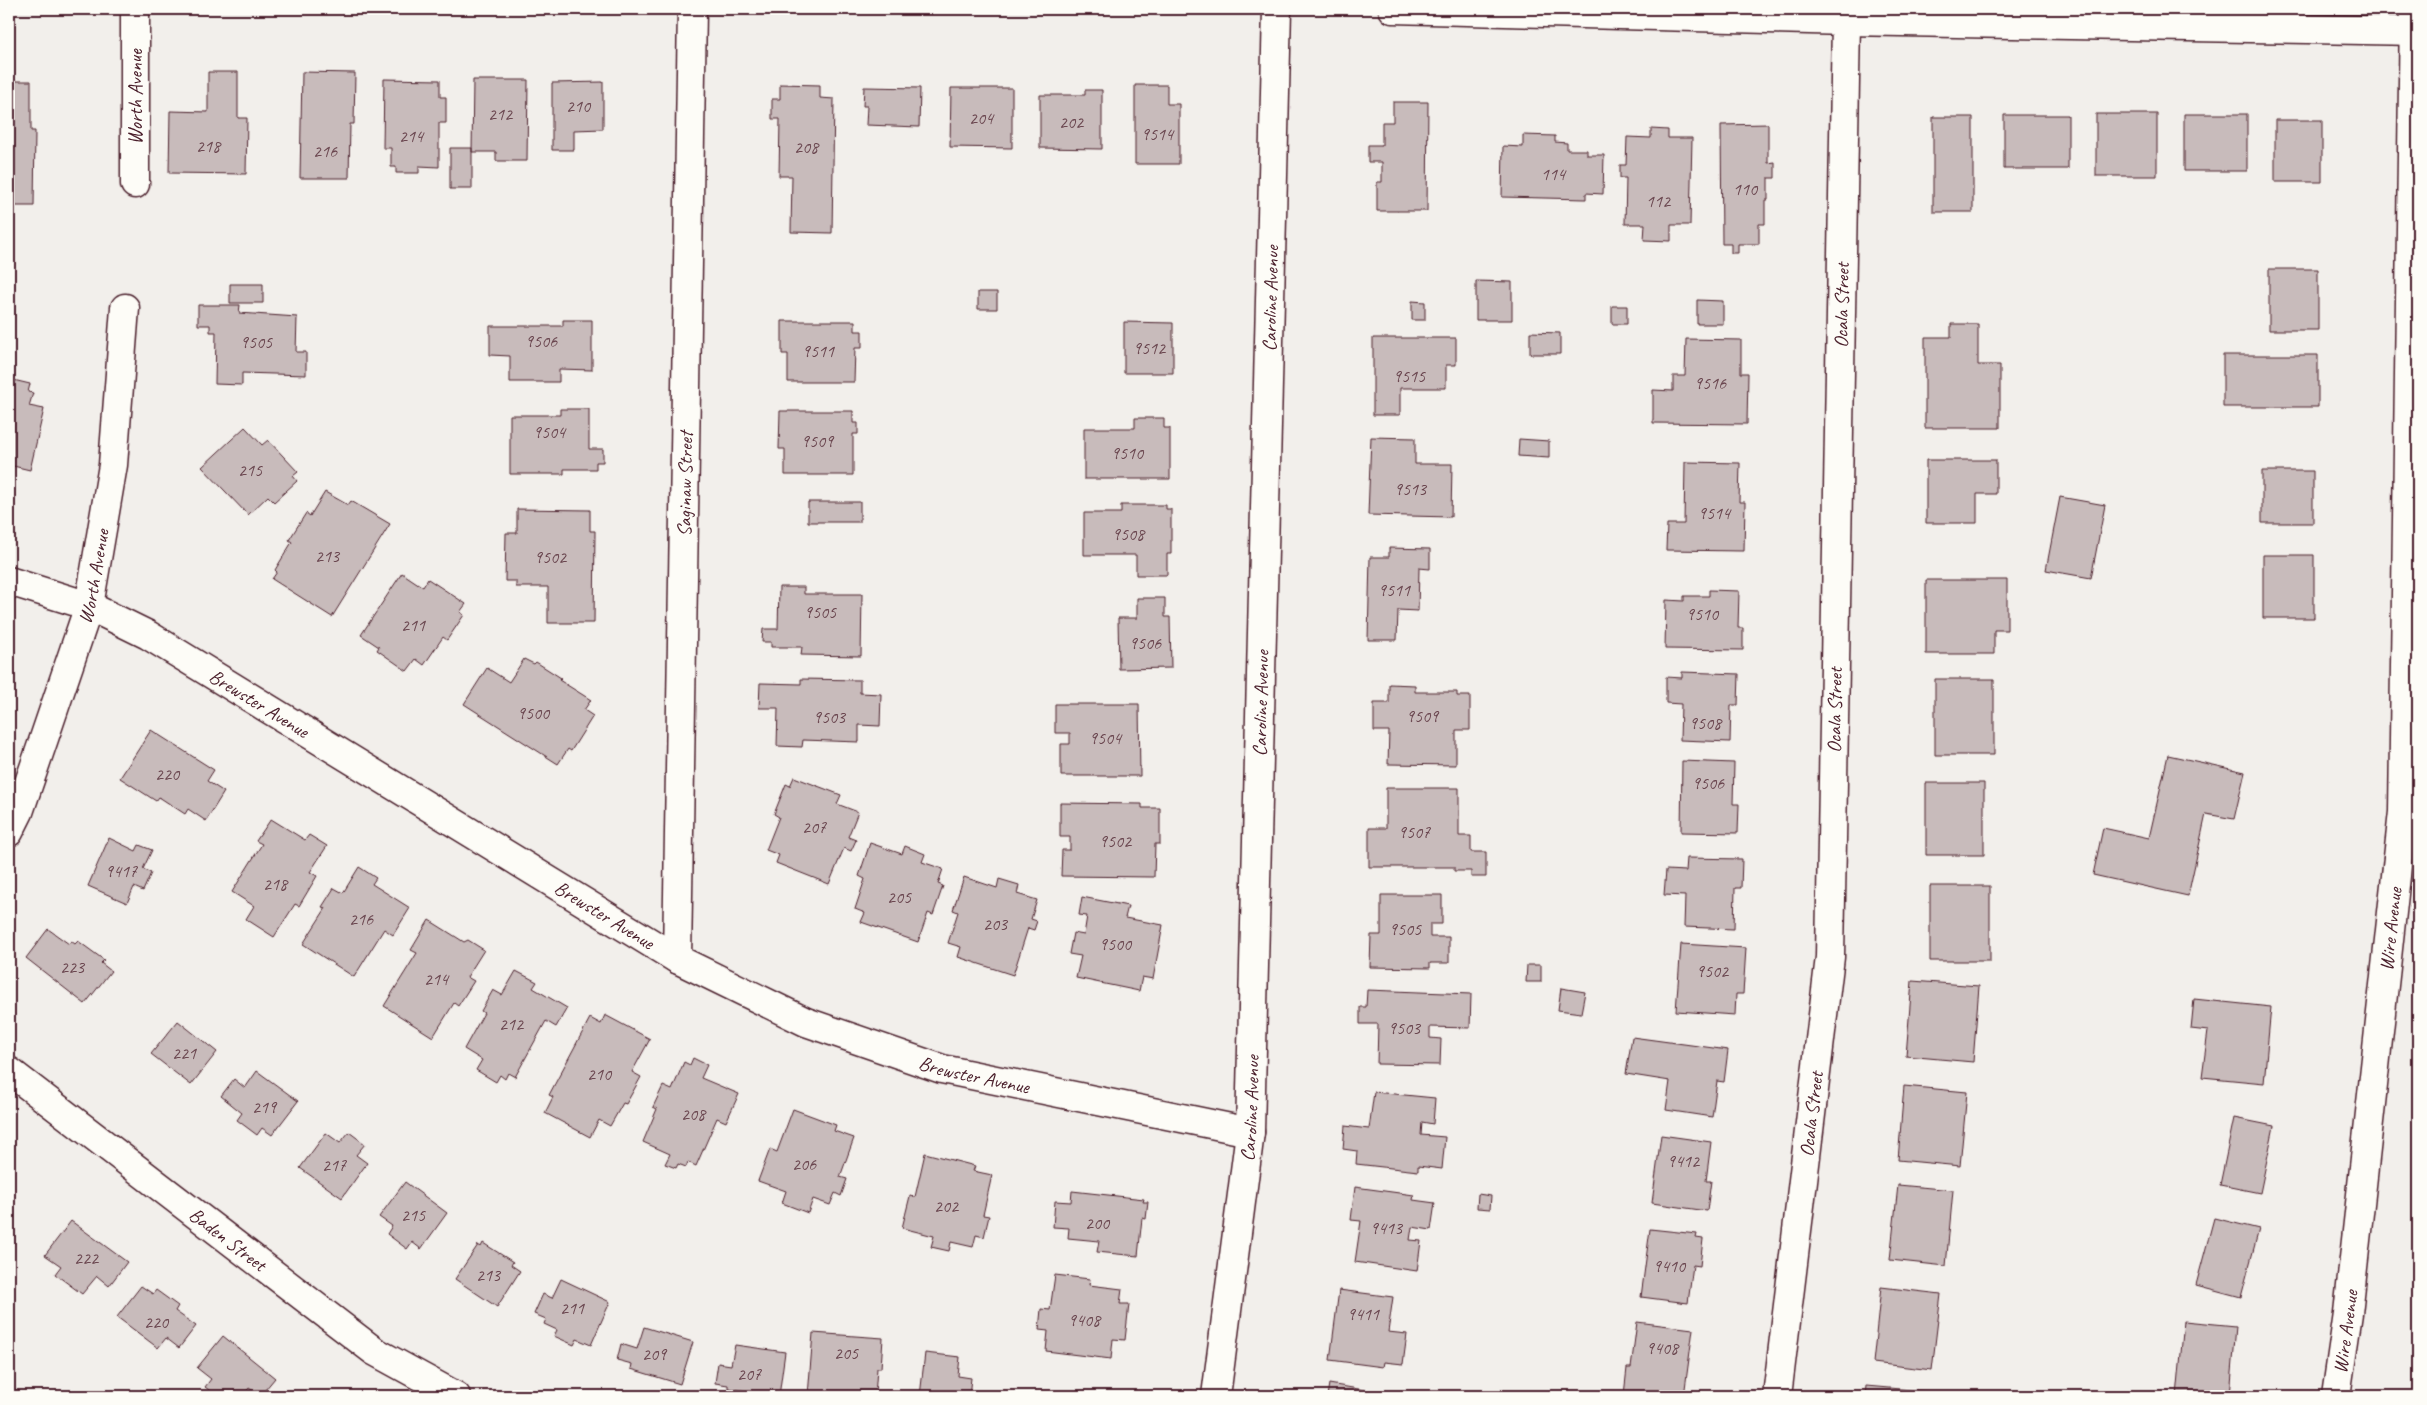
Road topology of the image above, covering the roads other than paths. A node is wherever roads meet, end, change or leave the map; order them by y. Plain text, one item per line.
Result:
1 (135, 9) edge
2 (692, 9) edge
3 (1277, 9) edge
4 (1393, 9) edge
5 (1846, 21) junction
6 (2415, 23) edge
7 (135, 184) dead end
8 (125, 308) dead end
9 (9, 581) edge
10 (89, 606) junction
11 (9, 832) edge
12 (677, 960) junction
13 (9, 1070) edge
14 (1250, 1132) junction
15 (456, 1396) edge
16 (1216, 1396) edge
17 (1777, 1396) edge
18 (2336, 1396) edge

1 - 7 street, Worth Avenue
2 - 12 street, Saginaw Street
3 - 14 street, Caroline Avenue
4 - 5 street
5 - 6 street
5 - 17 street, Ocala Street
6 - 18 street, Wire Avenue
8 - 10 street, Worth Avenue
9 - 10 street, Brewster Avenue
10 - 11 street, Worth Avenue
10 - 12 street, Brewster Avenue
12 - 14 street, Brewster Avenue
13 - 15 street, Baden Street
14 - 16 street, Caroline Avenue

